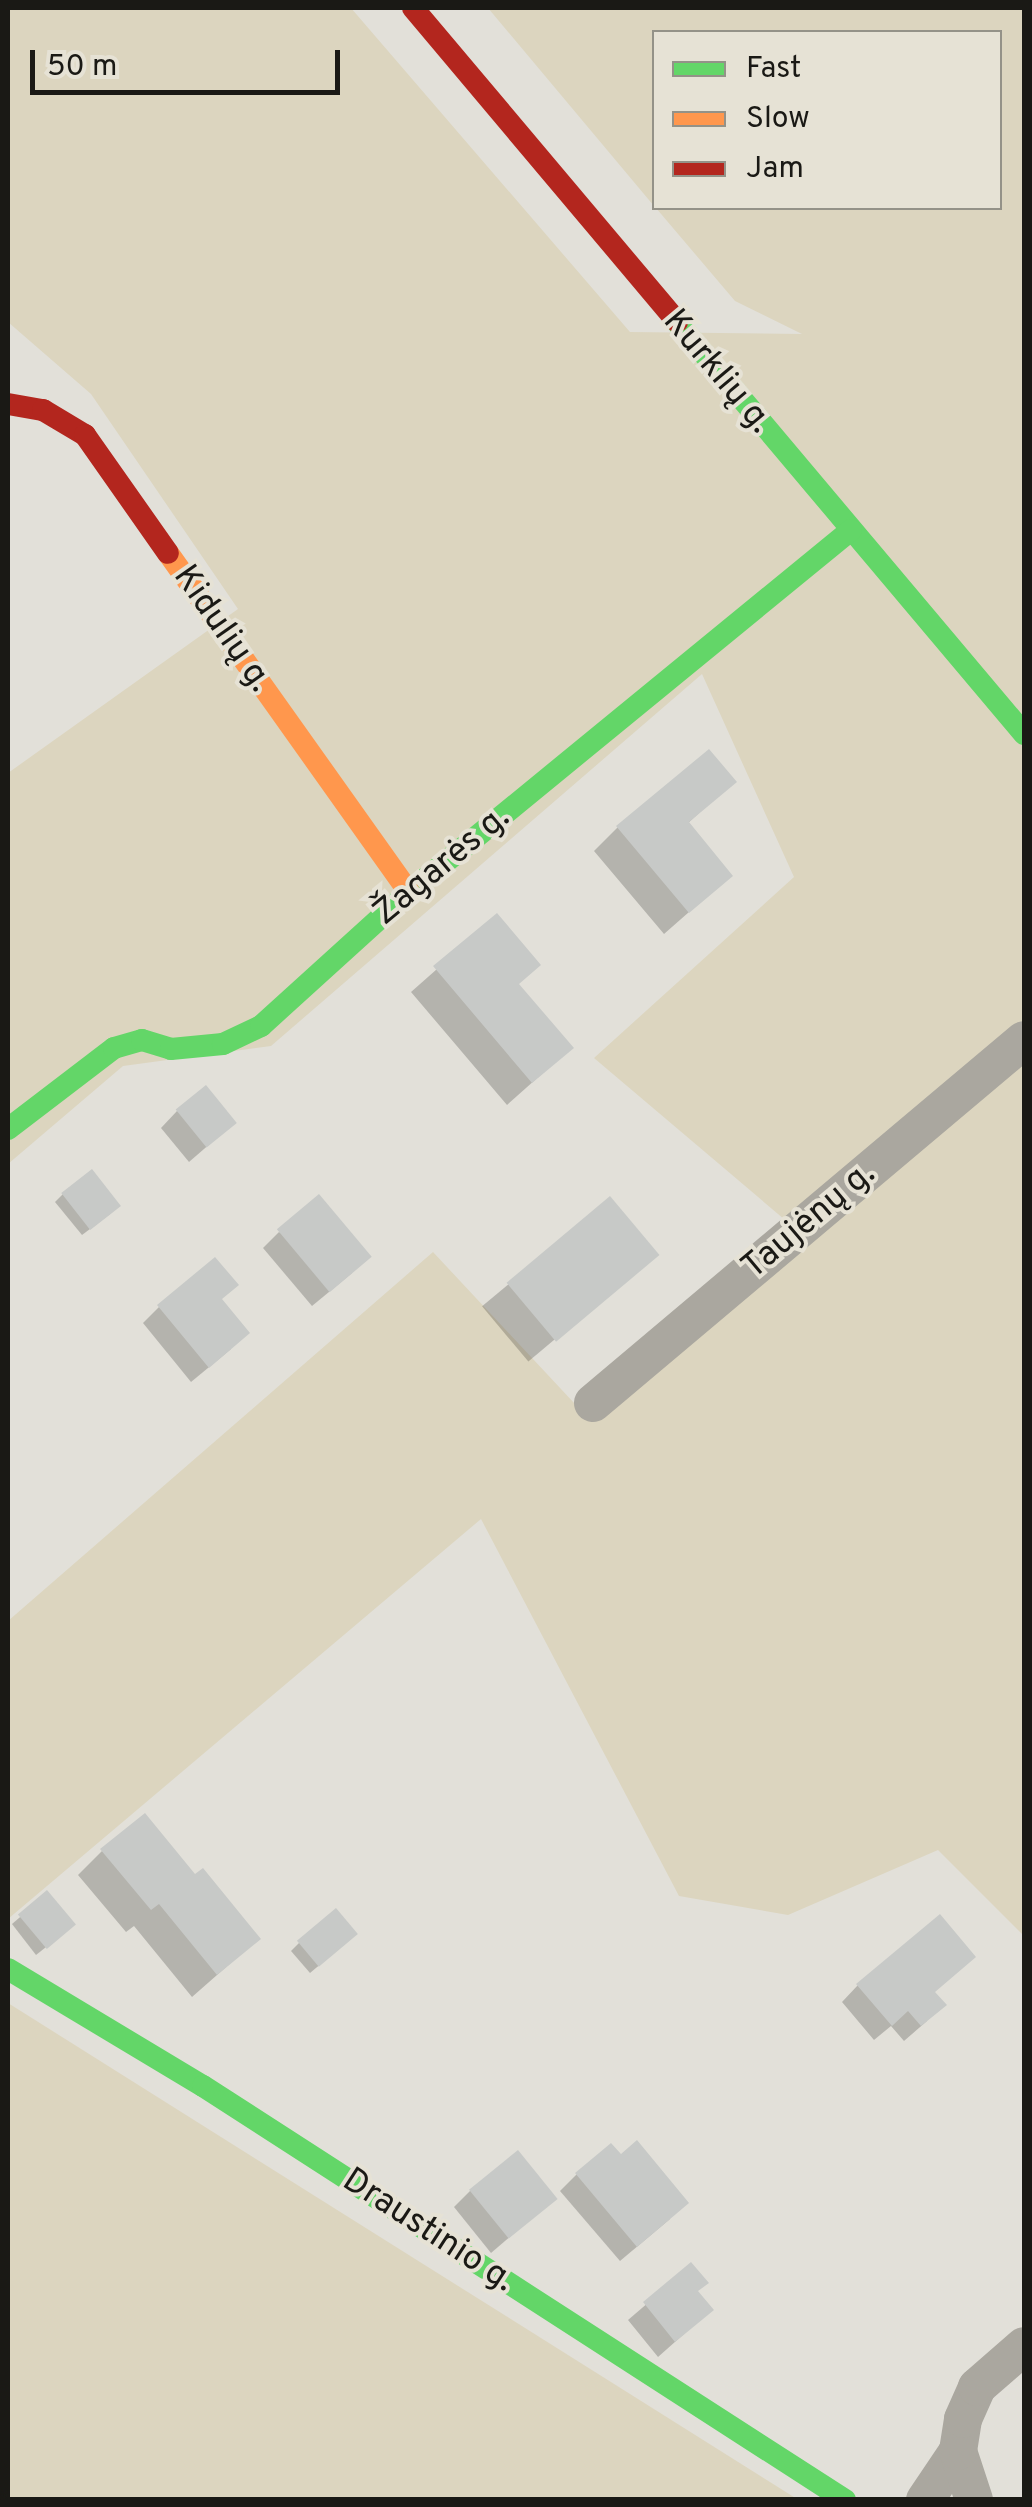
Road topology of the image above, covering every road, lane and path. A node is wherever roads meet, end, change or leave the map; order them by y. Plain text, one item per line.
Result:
1 (412, 8) edge
2 (8, 404) edge
3 (851, 530) junction
4 (1024, 734) edge
5 (409, 892) junction
6 (1024, 1040) edge
7 (8, 1129) edge
8 (594, 1403) dead end
9 (8, 1970) edge
10 (1024, 2346) edge
11 (958, 2451) junction
12 (844, 2500) edge
13 (925, 2500) edge
14 (974, 2500) edge

1 - 3 street, Kurklių g.
2 - 5 street, Kidulių g.
3 - 4 street, Kurklių g.
3 - 5 street, Žagarės g.
5 - 7 street, Žagarės g.
6 - 8 street, Taujėnų g.
9 - 12 street, Draustinio g.
10 - 11 street
11 - 13 street
11 - 14 street

